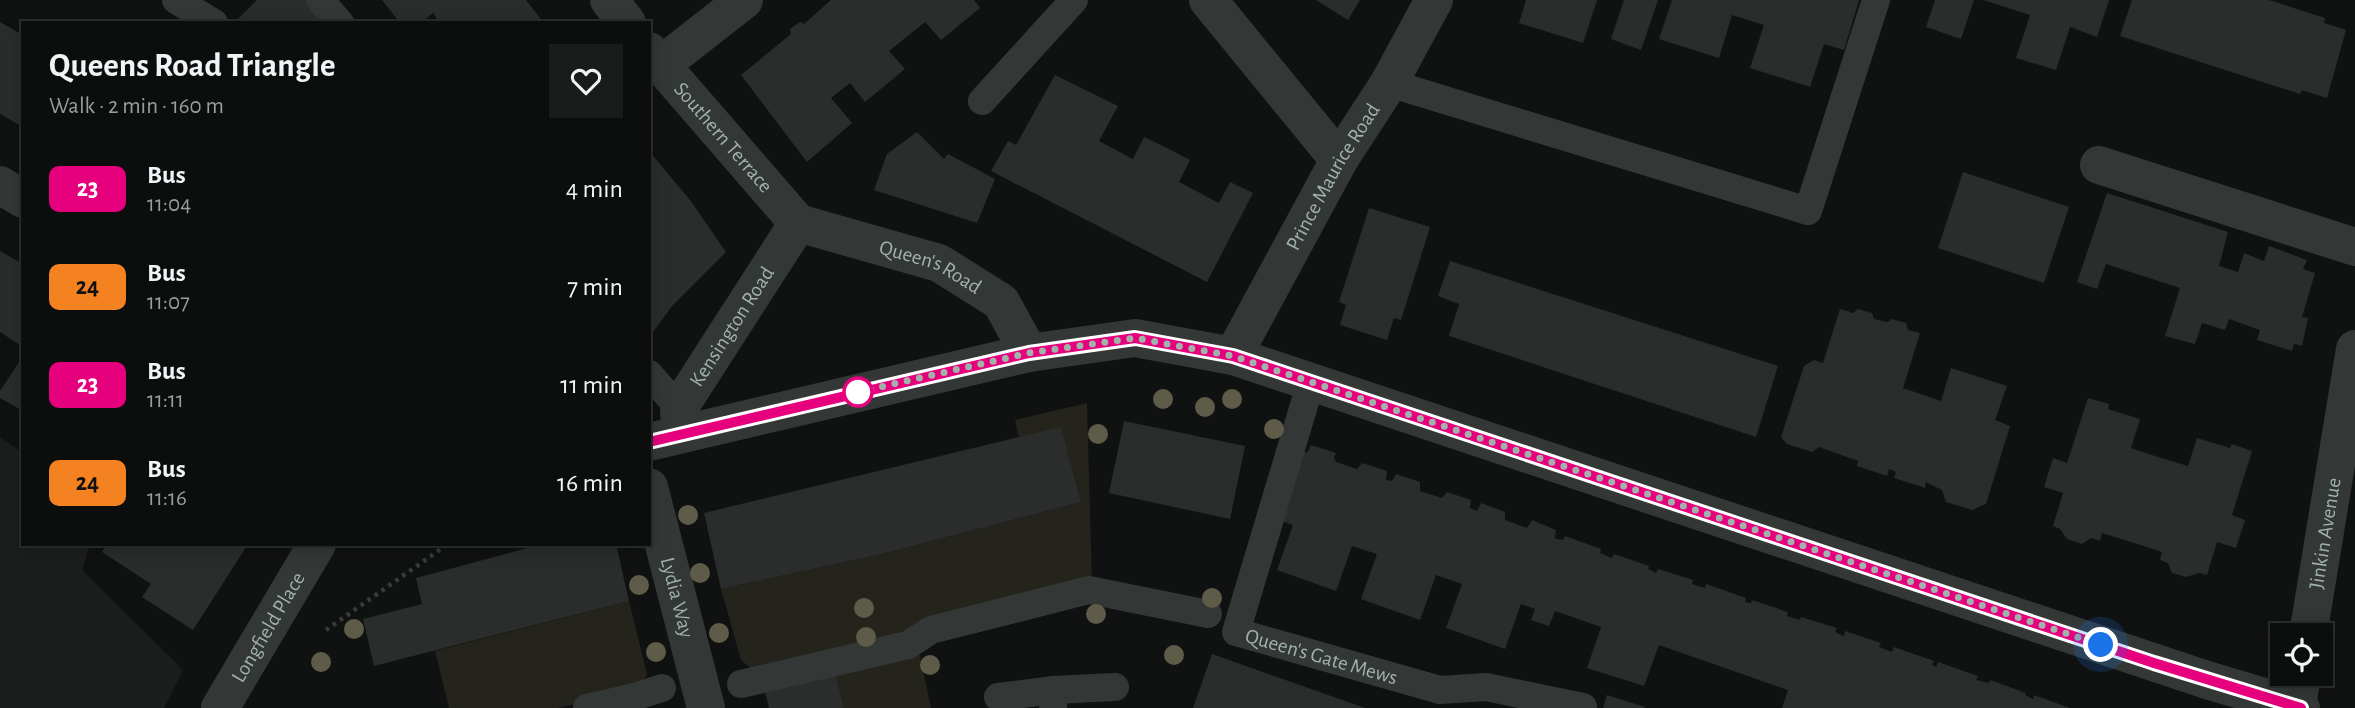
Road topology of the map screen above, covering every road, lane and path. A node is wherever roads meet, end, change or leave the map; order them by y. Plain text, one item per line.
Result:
1 (176, 0) edge
2 (320, 0) edge
3 (609, 0) edge
4 (744, 0) edge
5 (1074, 0) edge
6 (1208, 0) edge
7 (1434, 0) edge
8 (1876, 0) edge
9 (211, 21) edge
10 (338, 21) edge
11 (625, 21) edge
12 (655, 58) edge
13 (1389, 83) junction
14 (982, 101) dead end
15 (1339, 160) junction
16 (2099, 165) dead end
17 (0, 185) edge
18 (21, 198) edge
19 (798, 223) junction
20 (2355, 247) edge
21 (2355, 349) edge
22 (1029, 353) junction
23 (1233, 356) junction
24 (651, 379) edge
25 (1311, 382) junction
26 (669, 428) edge
27 (651, 495) edge
28 (316, 546) edge
29 (444, 546) edge
30 (1208, 614) dead end
31 (2310, 623) edge
32 (322, 632) dead end
33 (741, 684) dead end
34 (1115, 687) dead end
35 (662, 688) dead end
36 (2203, 694) edge
37 (2300, 696) edge
38 (998, 697) dead end
39 (1053, 699) edge
40 (1583, 706) edge
41 (220, 708) edge
42 (587, 708) edge
43 (706, 708) edge

1 - 9 lane
2 - 10 lane
3 - 11 street
4 - 12 street
5 - 14 lane
6 - 15 street
7 - 13 street, Prince Maurice Road
8 - 13 lane
12 - 19 street, Southern Terrace
13 - 15 street, Prince Maurice Road
15 - 23 street, Prince Maurice Road
16 - 20 street
17 - 18 street
19 - 22 street, Queen's Road
19 - 26 street, Kensington Road
21 - 31 street, Jinkin Avenue
22 - 23 street
22 - 26 street
23 - 25 street
24 - 26 lane
25 - 36 street
25 - 40 lane, Queen's Gate Mews
27 - 43 street, Lydia Way
28 - 41 street, Longfield Place
29 - 32 path
30 - 33 lane
34 - 39 lane
35 - 42 lane
36 - 37 street
38 - 39 lane

